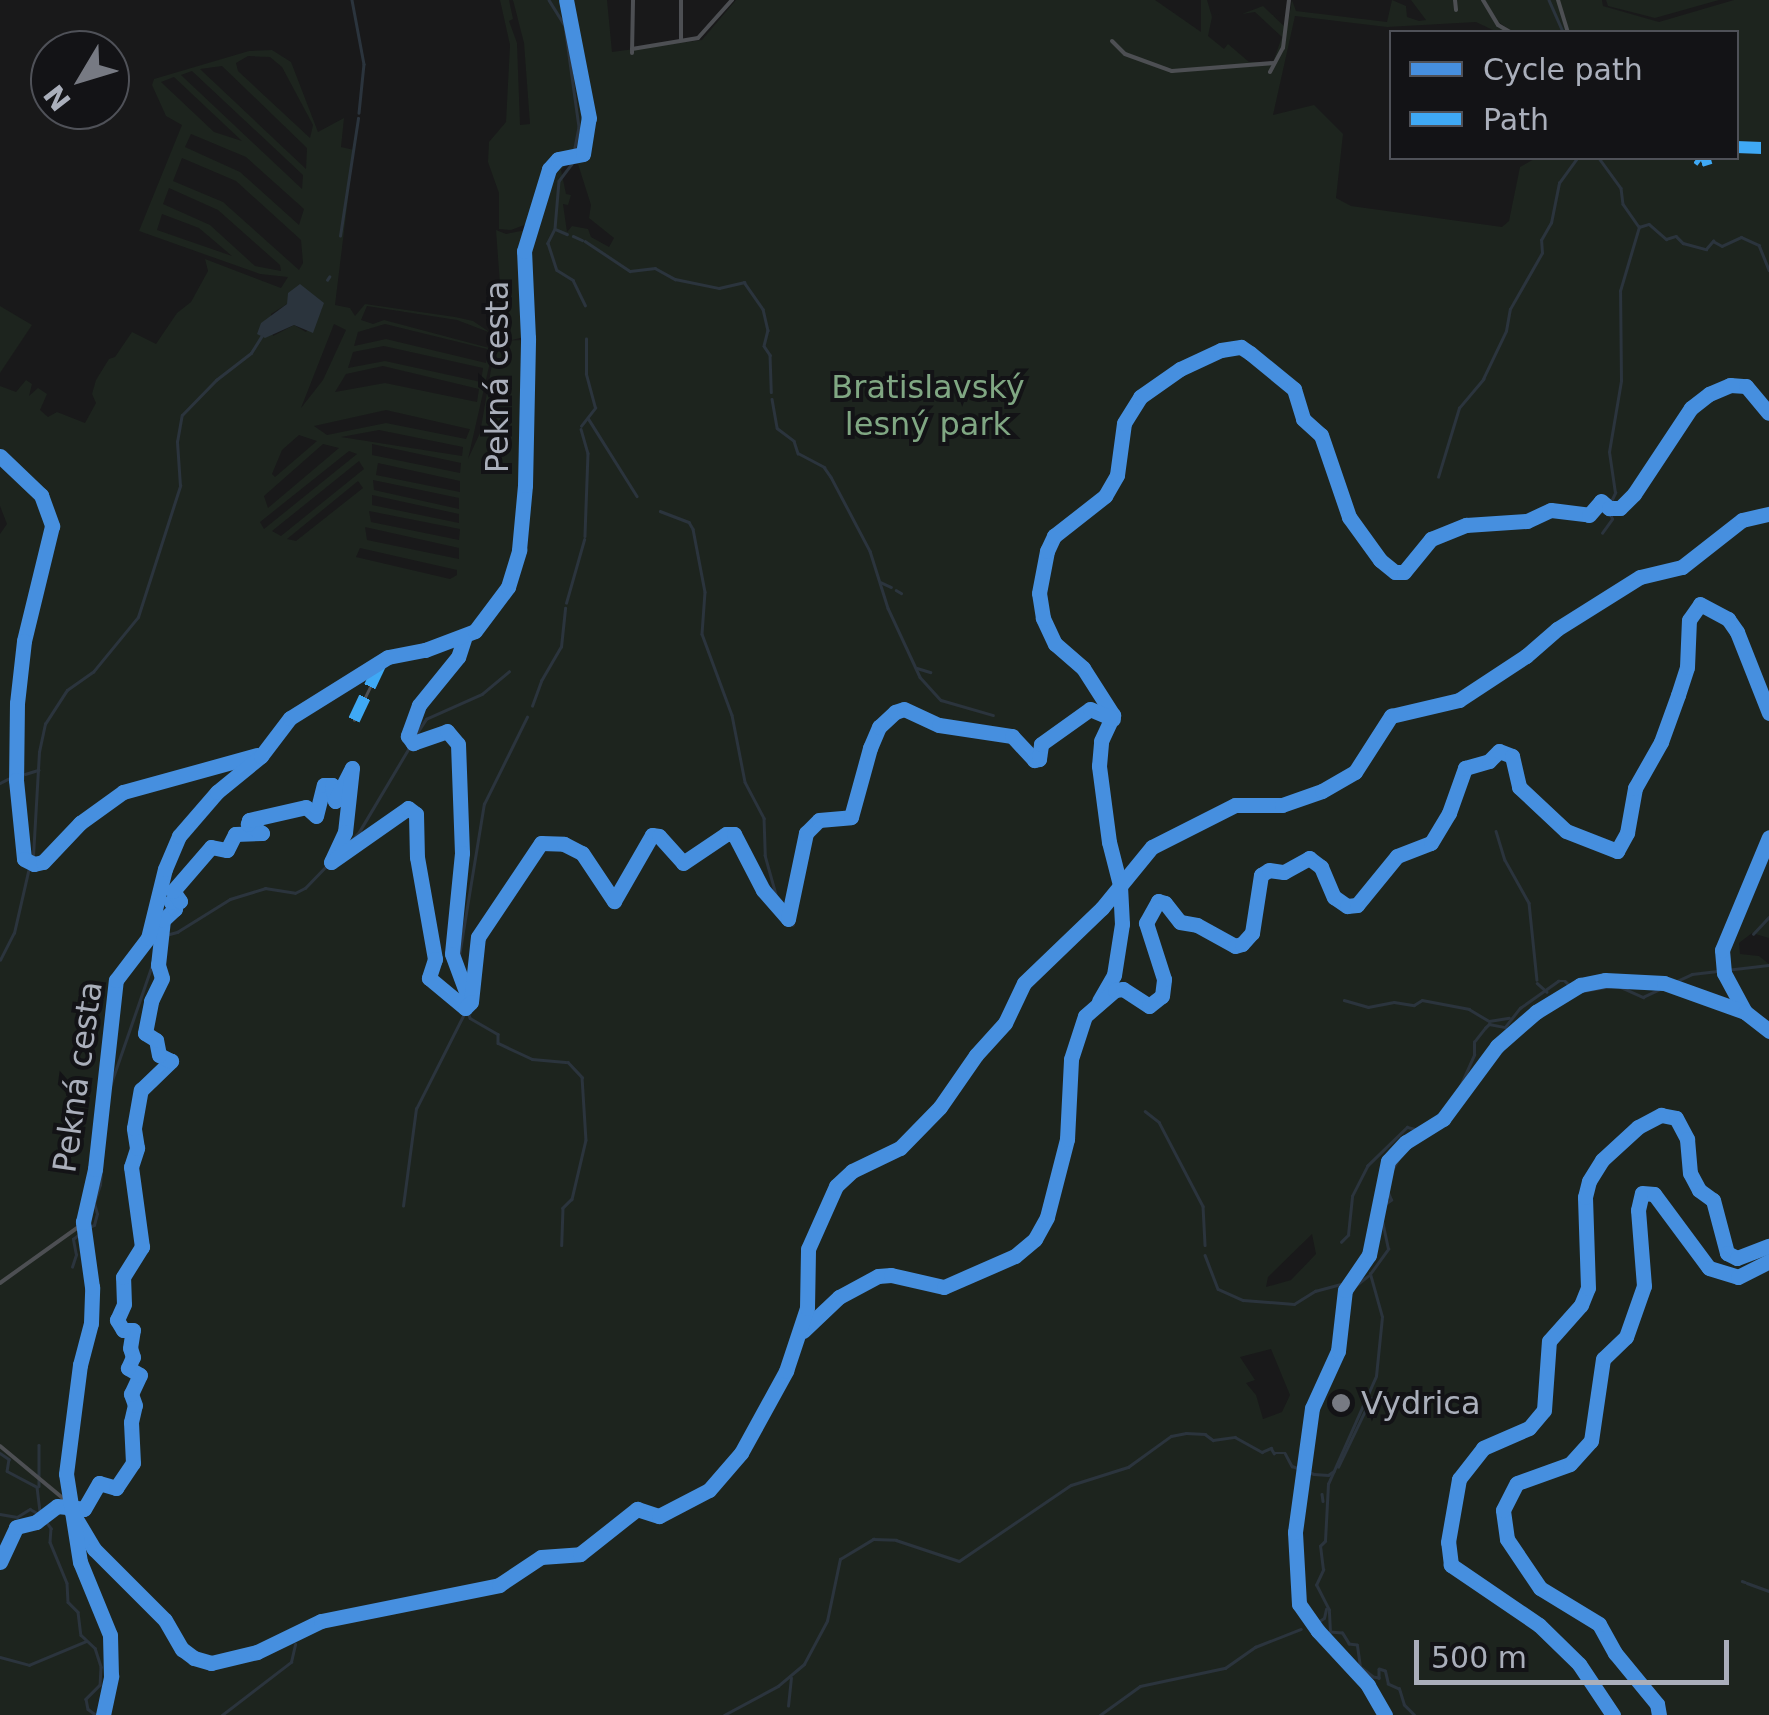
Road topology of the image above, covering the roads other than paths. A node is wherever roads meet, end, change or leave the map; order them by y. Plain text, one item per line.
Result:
1 (566, 0) edge
2 (632, 0) edge
3 (681, 0) edge
4 (732, 0) edge
5 (1289, 0) edge
6 (1455, 0) edge
7 (1484, 0) edge
8 (1558, 0) edge
9 (1456, 10) dead end
10 (1507, 30) edge
11 (1567, 30) edge
12 (681, 40) junction
13 (1112, 42) dead end
14 (1274, 63) junction
15 (1270, 72) dead end
16 (0, 456) edge
17 (395, 656) joint
18 (383, 660) junction
19 (354, 720) dead end
20 (263, 754) junction
21 (1769, 1031) edge
22 (83, 1222) junction
23 (0, 1283) edge
24 (0, 1446) edge
25 (68, 1506) junction
26 (103, 1715) edge
27 (1385, 1715) edge

1 - 17 street, Pekná cesta
2 - 12 street
3 - 12 street
4 - 12 street
5 - 14 street
6 - 9 street
7 - 10 street
8 - 11 street
13 - 14 street
14 - 15 street
16 - 20 street
17 - 18 street, Pekná cesta
18 - 19 street
18 - 20 street, Pekná cesta
20 - 22 street, Pekná cesta
21 - 27 street
22 - 23 street
22 - 25 street, Pekná cesta
24 - 25 street
25 - 26 street, Pekná cesta

